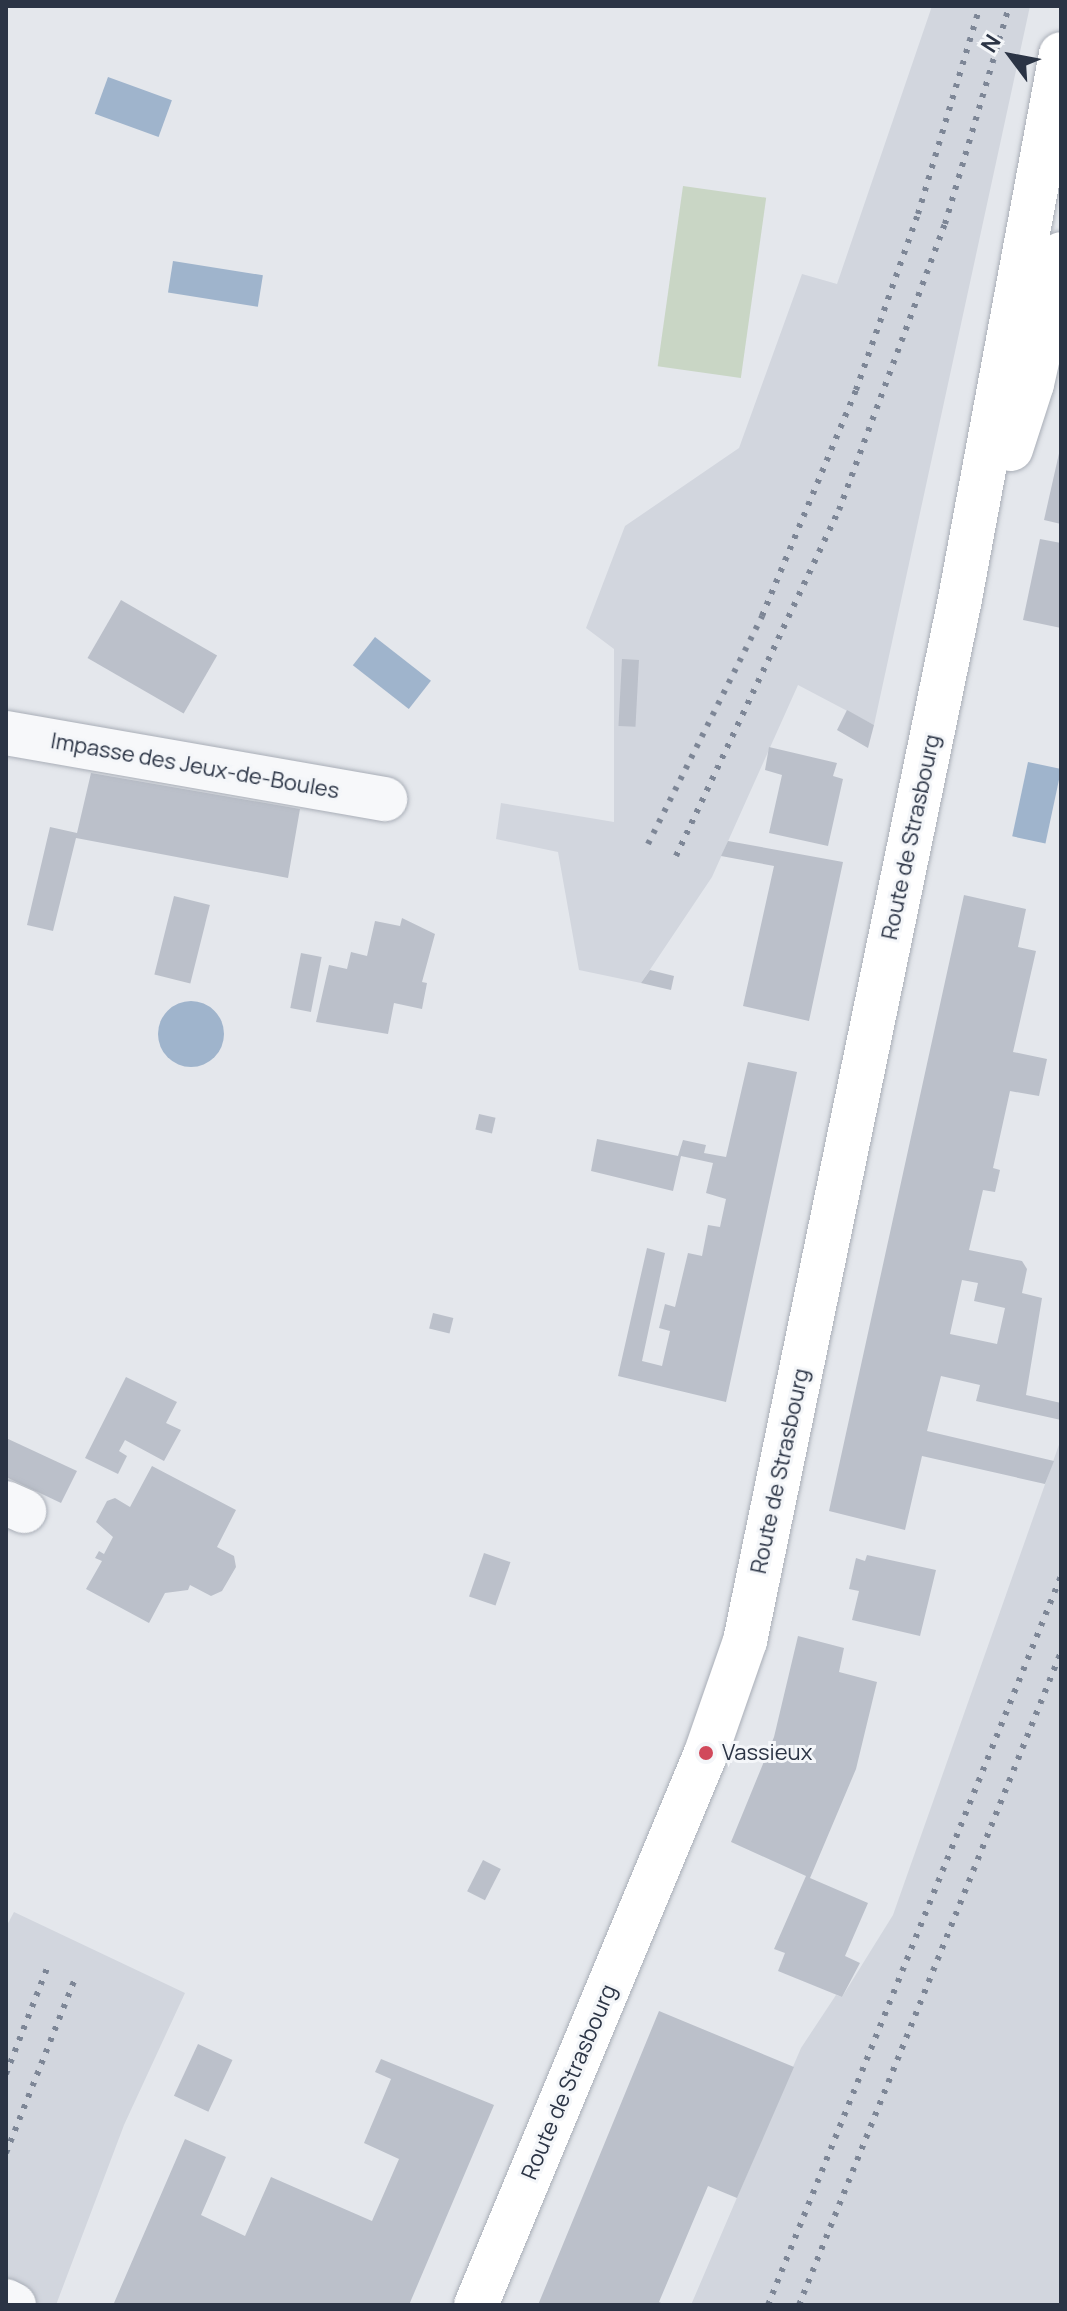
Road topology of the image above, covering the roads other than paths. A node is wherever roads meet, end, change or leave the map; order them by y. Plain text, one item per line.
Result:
1 (1061, 54) edge
2 (1061, 254) edge
3 (960, 599) junction
4 (6, 733) edge
5 (385, 799) dead end
6 (6, 2301) edge
7 (14, 2305) edge
8 (476, 2305) edge

1 - 3 main road, Route de Strasbourg
2 - 3 main road, Route de Strasbourg
3 - 8 main road, Route de Strasbourg
4 - 5 street, Impasse des Jeux-de-Boules
6 - 7 street

